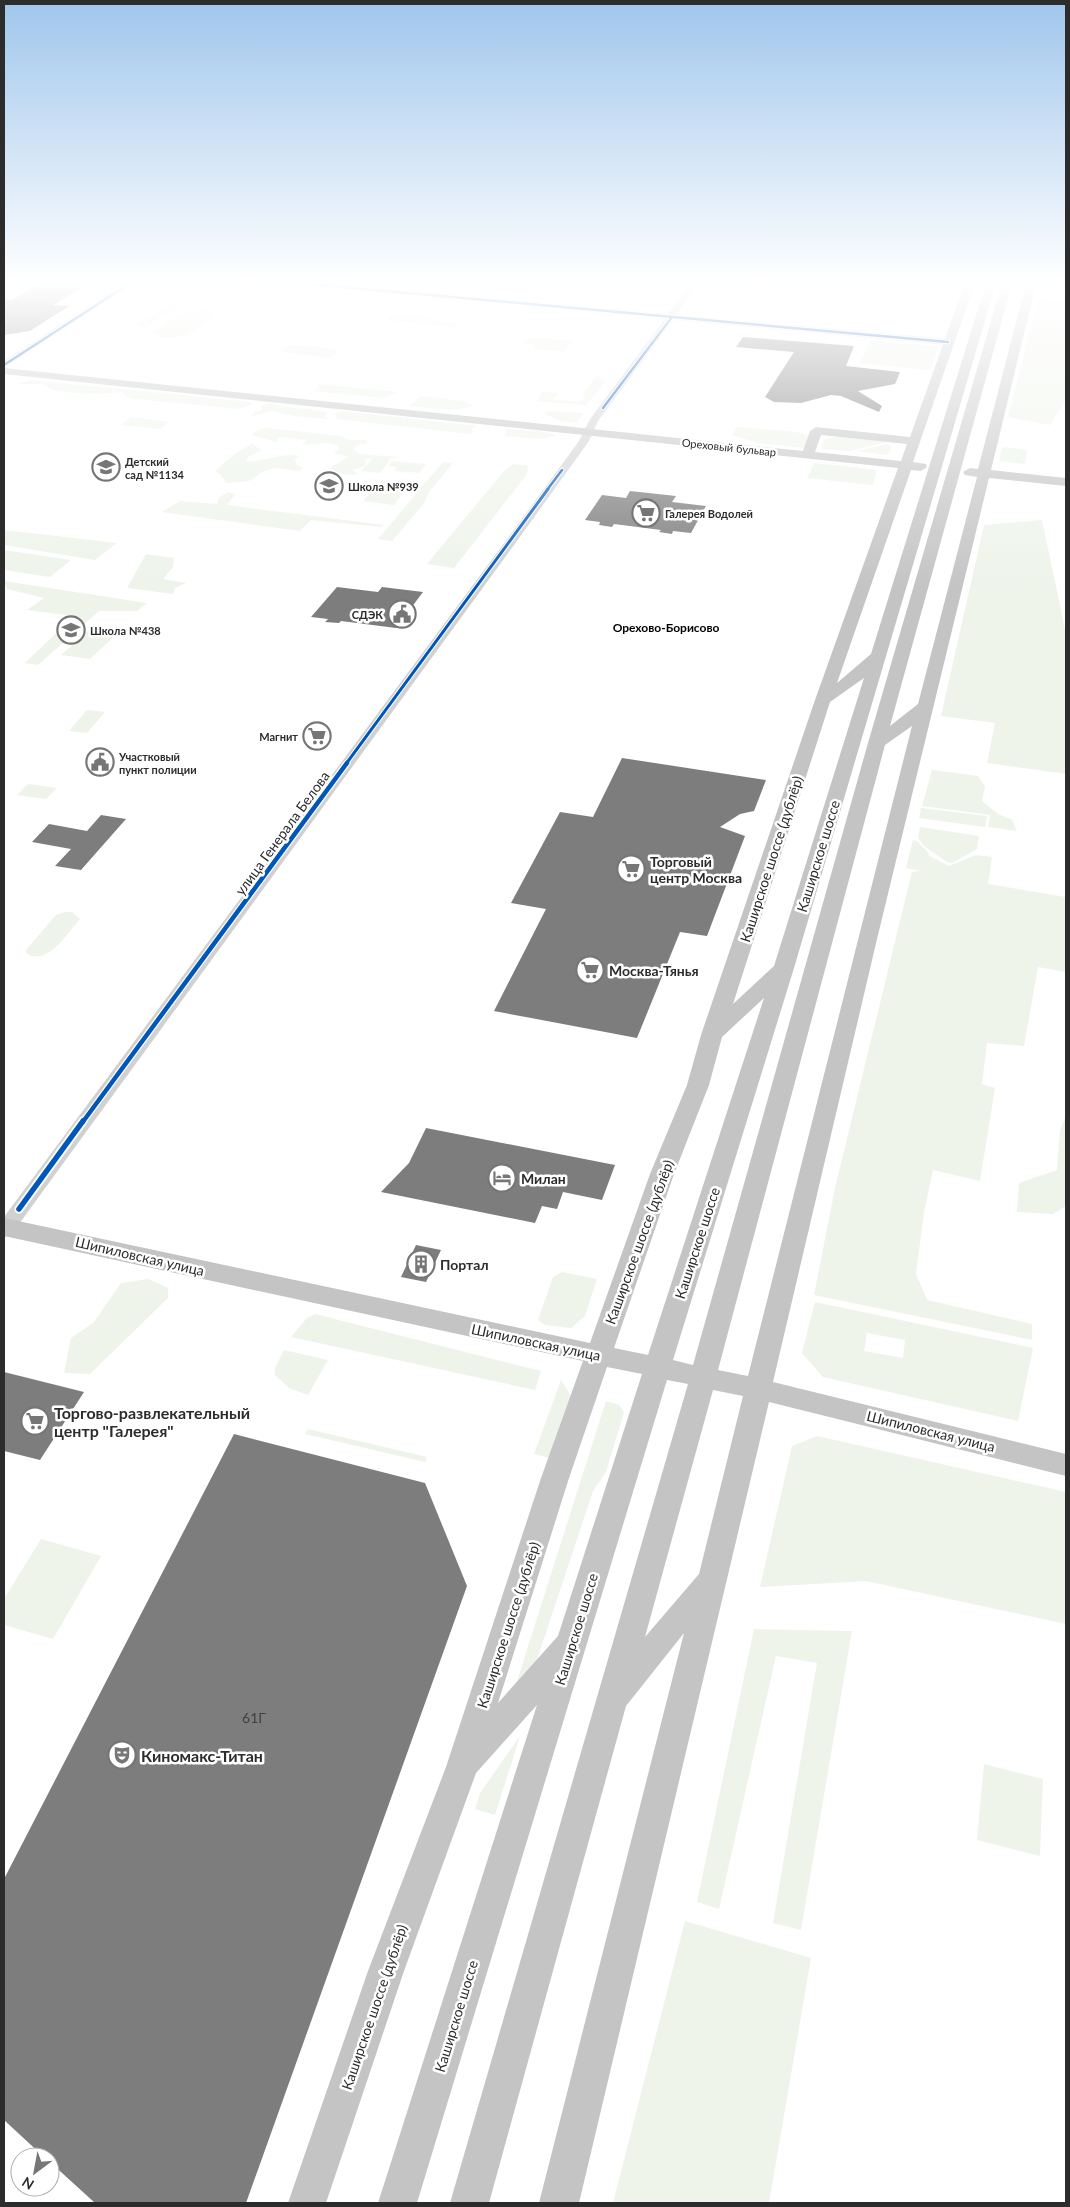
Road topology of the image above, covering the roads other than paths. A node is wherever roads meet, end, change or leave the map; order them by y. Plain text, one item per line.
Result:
1 (119, 383) edge
2 (622, 383) edge
3 (935, 383) edge
4 (960, 383) edge
5 (985, 383) edge
6 (1005, 383) edge
7 (589, 432) junction
8 (915, 441) junction
9 (806, 456) junction
10 (907, 465) junction
11 (934, 468) junction
12 (955, 470) junction
13 (984, 473) junction
14 (1066, 482) edge
15 (881, 538) junction
16 (900, 587) junction
17 (918, 598) junction
18 (945, 628) junction
19 (879, 654) junction
20 (823, 700) junction
21 (925, 706) junction
22 (877, 743) junction
23 (784, 968) junction
24 (712, 1034) junction
25 (4, 1228) edge
26 (599, 1356) junction
27 (657, 1368) junction
28 (703, 1377) junction
29 (757, 1388) junction
30 (1066, 1465) edge
31 (712, 1580) junction
32 (572, 1641) junction
33 (610, 1704) junction
34 (462, 1767) junction
35 (307, 2203) edge
36 (398, 2203) edge
37 (470, 2203) edge
38 (559, 2203) edge

1 - 7 main road, Ореховый бульвар
2 - 7 street, улица Генерала Белова
3 - 8 main road, Каширское шоссе (дублёр)
4 - 11 main road, Каширское шоссе
5 - 12 main road, Каширское шоссе
6 - 13 main road
7 - 9 main road, Ореховый бульвар
7 - 25 street, улица Генерала Белова
8 - 9 main road
8 - 10 main road, Каширское шоссе (дублёр)
9 - 10 main road, Ореховый бульвар
10 - 11 main road, Ореховый бульвар
10 - 15 main road, Каширское шоссе (дублёр)
11 - 12 main road, Ореховый бульвар
11 - 16 main road, Каширское шоссе
12 - 13 main road, Ореховый бульвар
12 - 17 main road, Каширское шоссе
13 - 14 main road, Ореховый бульвар
13 - 18 main road
15 - 16 main road
15 - 20 main road, Каширское шоссе (дублёр)
16 - 19 main road, Каширское шоссе
17 - 18 main road
17 - 22 main road, Каширское шоссе
18 - 21 main road
19 - 20 main road
19 - 23 main road, Каширское шоссе
20 - 24 main road, Каширское шоссе (дублёр)
21 - 22 main road
21 - 29 main road
22 - 28 main road, Каширское шоссе
23 - 24 main road
23 - 27 main road, Каширское шоссе
24 - 26 main road, Каширское шоссе (дублёр)
25 - 26 main road, Шипиловская улица
26 - 27 main road, Шипиловская улица
26 - 34 main road, Каширское шоссе (дублёр)
27 - 28 main road, Шипиловская улица
27 - 32 main road, Каширское шоссе
28 - 29 main road, Шипиловская улица
28 - 33 main road, Каширское шоссе
29 - 30 main road, Шипиловская улица
29 - 31 main road
31 - 33 main road
31 - 38 main road
32 - 34 main road
32 - 36 main road, Каширское шоссе
33 - 37 main road, Каширское шоссе
34 - 35 main road, Каширское шоссе (дублёр)

